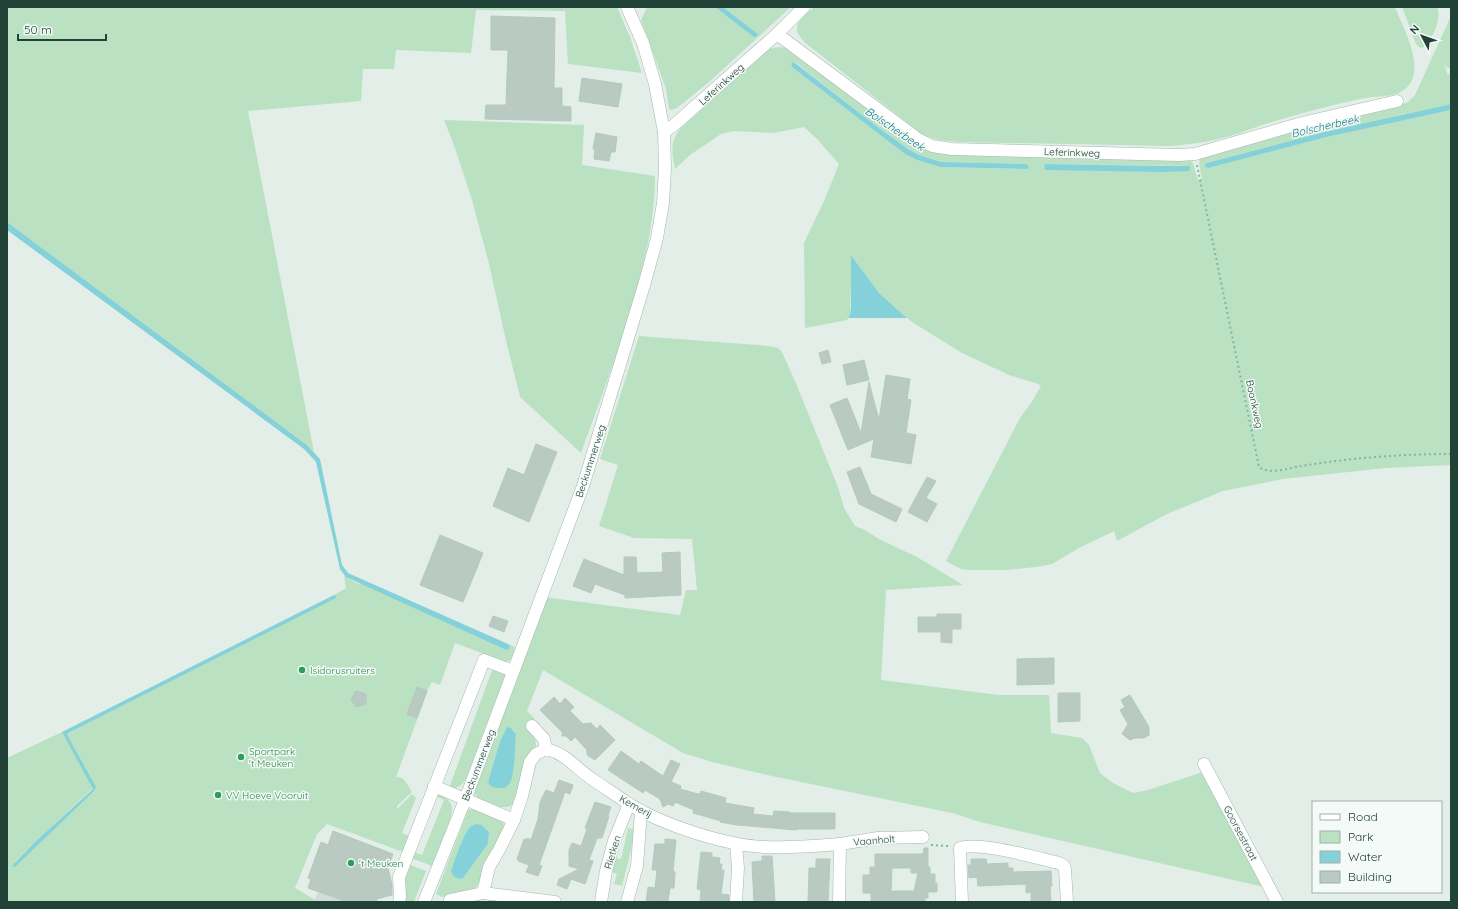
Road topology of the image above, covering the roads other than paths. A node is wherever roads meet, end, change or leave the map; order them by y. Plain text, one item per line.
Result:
1 (627, 7) edge
2 (804, 7) edge
3 (777, 34) junction
4 (1397, 101) dead end
5 (664, 132) junction
6 (514, 671) junction
7 (532, 726) dead end
8 (546, 749) junction
9 (1204, 764) dead end
10 (434, 786) junction
11 (465, 800) junction
12 (629, 804) junction
13 (641, 811) junction
14 (514, 820) junction
15 (923, 837) road end
16 (736, 844) junction
17 (840, 844) junction
18 (483, 893) junction
19 (450, 900) dead end
20 (399, 902) edge
21 (424, 902) edge
22 (556, 902) edge
23 (601, 902) edge
24 (627, 902) edge
25 (736, 902) edge
26 (839, 902) edge
27 (962, 902) edge
28 (1067, 902) edge
29 (1277, 902) edge

1 - 5 street, Beckummerweg
2 - 3 street, Leferinkweg
3 - 4 street, Leferinkweg
3 - 5 street, Leferinkweg
5 - 6 street, Beckummerweg
6 - 10 street
6 - 11 street, Beckummerweg
7 - 8 street
8 - 12 street, Kemerij
8 - 14 street
9 - 29 street, Goorsestraat
10 - 11 street
10 - 20 street
11 - 14 street
11 - 21 street, Beckummerweg
12 - 13 street, Kemerij
12 - 23 street, Rietken
13 - 16 street, Kemerij
13 - 24 street
14 - 18 street
15 - 17 street, Vaanholt
16 - 17 street, Kemerij
16 - 25 street
17 - 26 street, Vaanholt
18 - 19 street
18 - 22 street
27 - 28 street

